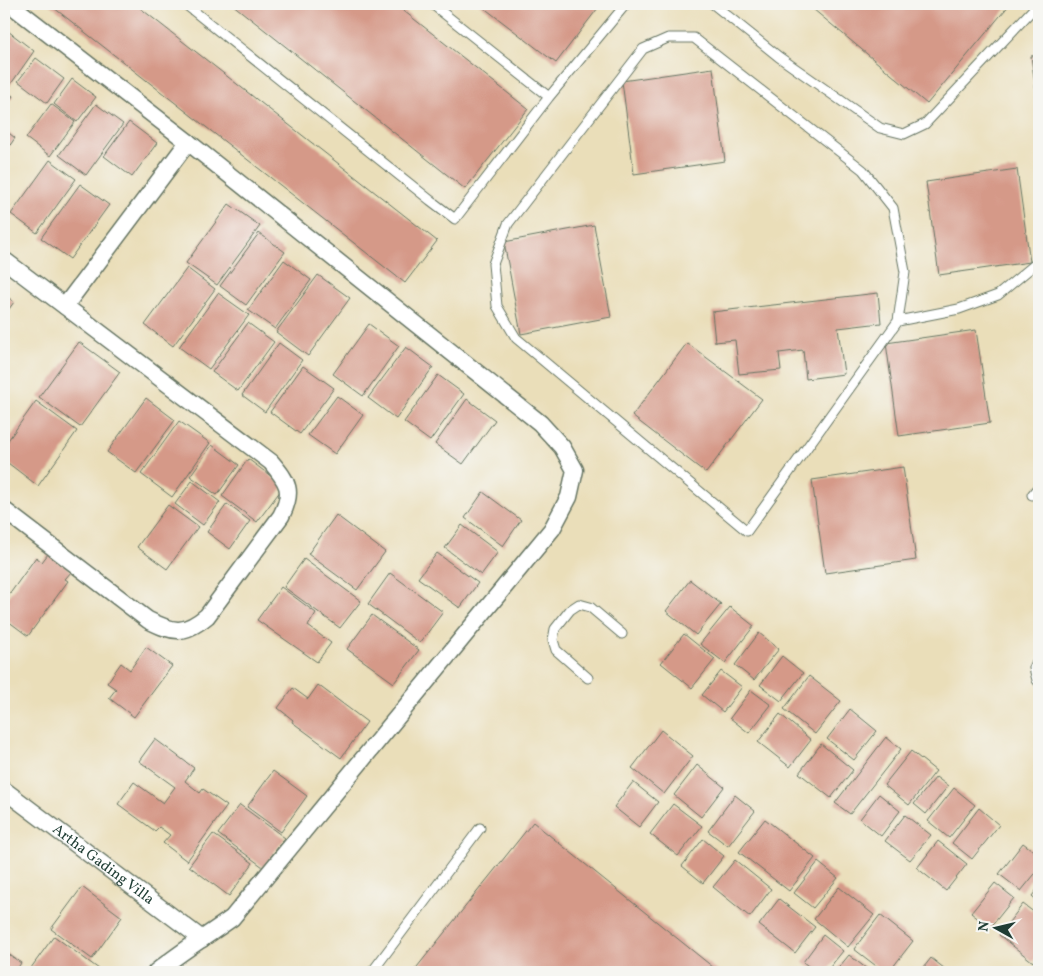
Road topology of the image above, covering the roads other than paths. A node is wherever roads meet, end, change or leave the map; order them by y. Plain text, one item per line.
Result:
1 (10, 4) edge
2 (185, 4) edge
3 (432, 4) edge
4 (626, 4) edge
5 (714, 4) edge
6 (1038, 4) edge
7 (549, 97) junction
8 (188, 142) junction
9 (4, 260) edge
10 (1039, 261) edge
11 (65, 306) junction
12 (898, 321) junction
13 (1039, 486) edge
14 (1032, 495) dead end
15 (4, 510) edge
16 (622, 634) dead end
17 (1039, 657) edge
18 (588, 678) dead end
19 (1039, 682) edge
20 (4, 790) edge
21 (480, 828) dead end
22 (202, 939) junction
23 (156, 972) edge
24 (372, 972) edge

1 - 8 street
2 - 7 lane
3 - 7 lane
4 - 7 lane
5 - 6 lane
8 - 11 street
8 - 22 street
9 - 11 street
10 - 12 lane
11 - 15 street
12 - 12 lane
13 - 14 lane
16 - 18 lane
17 - 19 lane
20 - 22 street, Artha Gading Villa
21 - 24 lane
22 - 23 street

